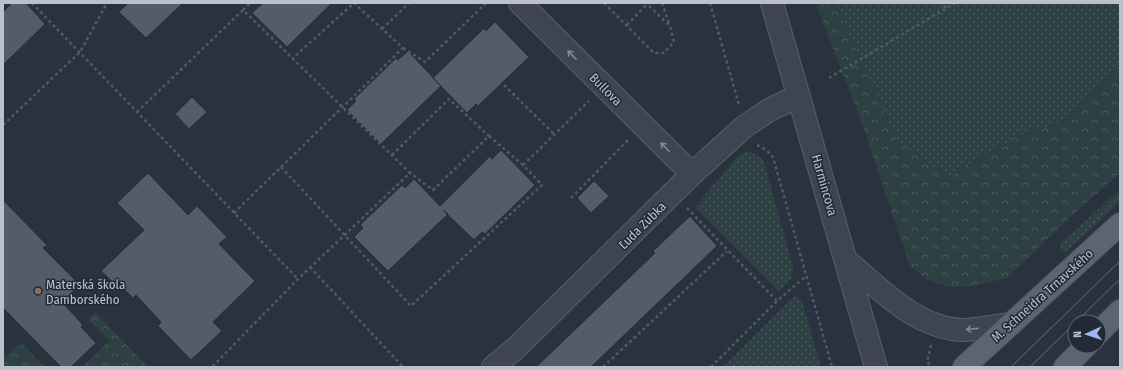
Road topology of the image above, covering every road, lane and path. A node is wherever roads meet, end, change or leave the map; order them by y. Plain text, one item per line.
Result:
1 (32, 3) edge
2 (107, 3) edge
3 (250, 3) edge
4 (409, 3) edge
5 (486, 3) edge
6 (520, 3) edge
7 (604, 3) edge
8 (647, 3) edge
9 (662, 3) edge
10 (710, 3) edge
11 (772, 3) edge
12 (948, 3) edge
13 (955, 3) edge
14 (944, 8) junction
15 (243, 10) junction
16 (627, 25) junction
17 (670, 26) junction
18 (382, 29) junction
19 (403, 48) junction
20 (80, 52) junction
21 (293, 58) junction
22 (829, 78) dead end
23 (504, 85) dead end
24 (604, 86) junction
25 (799, 96) junction
26 (739, 106) dead end
27 (342, 107) junction
28 (137, 112) junction
29 (3, 125) edge
30 (554, 134) junction
31 (489, 136) junction
32 (631, 137) dead end
33 (755, 144) dead end
34 (392, 155) junction
35 (523, 165) junction
36 (281, 167) junction
37 (410, 173) junction
38 (692, 174) junction
39 (674, 194) junction
40 (571, 198) dead end
41 (234, 212) junction
42 (1120, 224) edge
43 (344, 235) junction
44 (727, 251) junction
45 (847, 261) junction
46 (310, 267) junction
47 (806, 276) junction
48 (298, 279) junction
49 (777, 301) junction
50 (1120, 311) edge
51 (1011, 324) junction
52 (1107, 324) edge
53 (932, 342) dead end
54 (1078, 354) edge
55 (212, 367) edge
56 (403, 367) edge
57 (494, 367) edge
58 (603, 367) edge
59 (711, 367) edge
60 (832, 367) edge
61 (876, 367) edge
62 (932, 367) edge
63 (964, 367) edge
64 (1065, 367) edge

1 - 20 path
2 - 20 path
3 - 15 path
4 - 18 path
5 - 19 path
24 -> 6 street, Bullova
7 - 16 path
8 - 16 path
8 - 17 path
9 - 17 path
10 - 26 path
11 - 25 street, Harmincova
12 - 14 path
13 - 14 path
14 - 22 path
15 - 21 path
15 - 28 path
16 - 17 path
18 - 19 path
18 - 21 path
19 - 27 path
20 - 28 path
20 - 29 path
21 - 27 path
23 - 30 path
24 - 30 path
38 -> 24 street, Bullova
25 - 38 street, Ľuda Zúbka
25 - 45 street, Harmincova
27 - 34 path
27 - 36 path
28 - 41 path
30 - 35 path
31 - 34 path
31 - 35 path
31 - 37 path
32 - 40 path
33 - 47 path
34 - 37 path
35 - 43 path
36 - 41 path
36 - 43 path
37 - 43 path
38 - 39 street, Ľuda Zúbka
39 - 44 path
39 - 57 street, Ľuda Zúbka
41 - 48 path
42 - 51 main road, M. Schneidra Trnavského
43 - 46 path
44 - 49 path
44 - 58 path
51 -> 45 street
45 - 61 street, Harmincova
46 - 48 path
46 - 56 path
47 - 49 path
47 - 60 path
48 - 55 path
49 - 59 path
50 - 52 main road
51 - 63 main road, M. Schneidra Trnavského
53 - 62 path
54 - 64 main road

